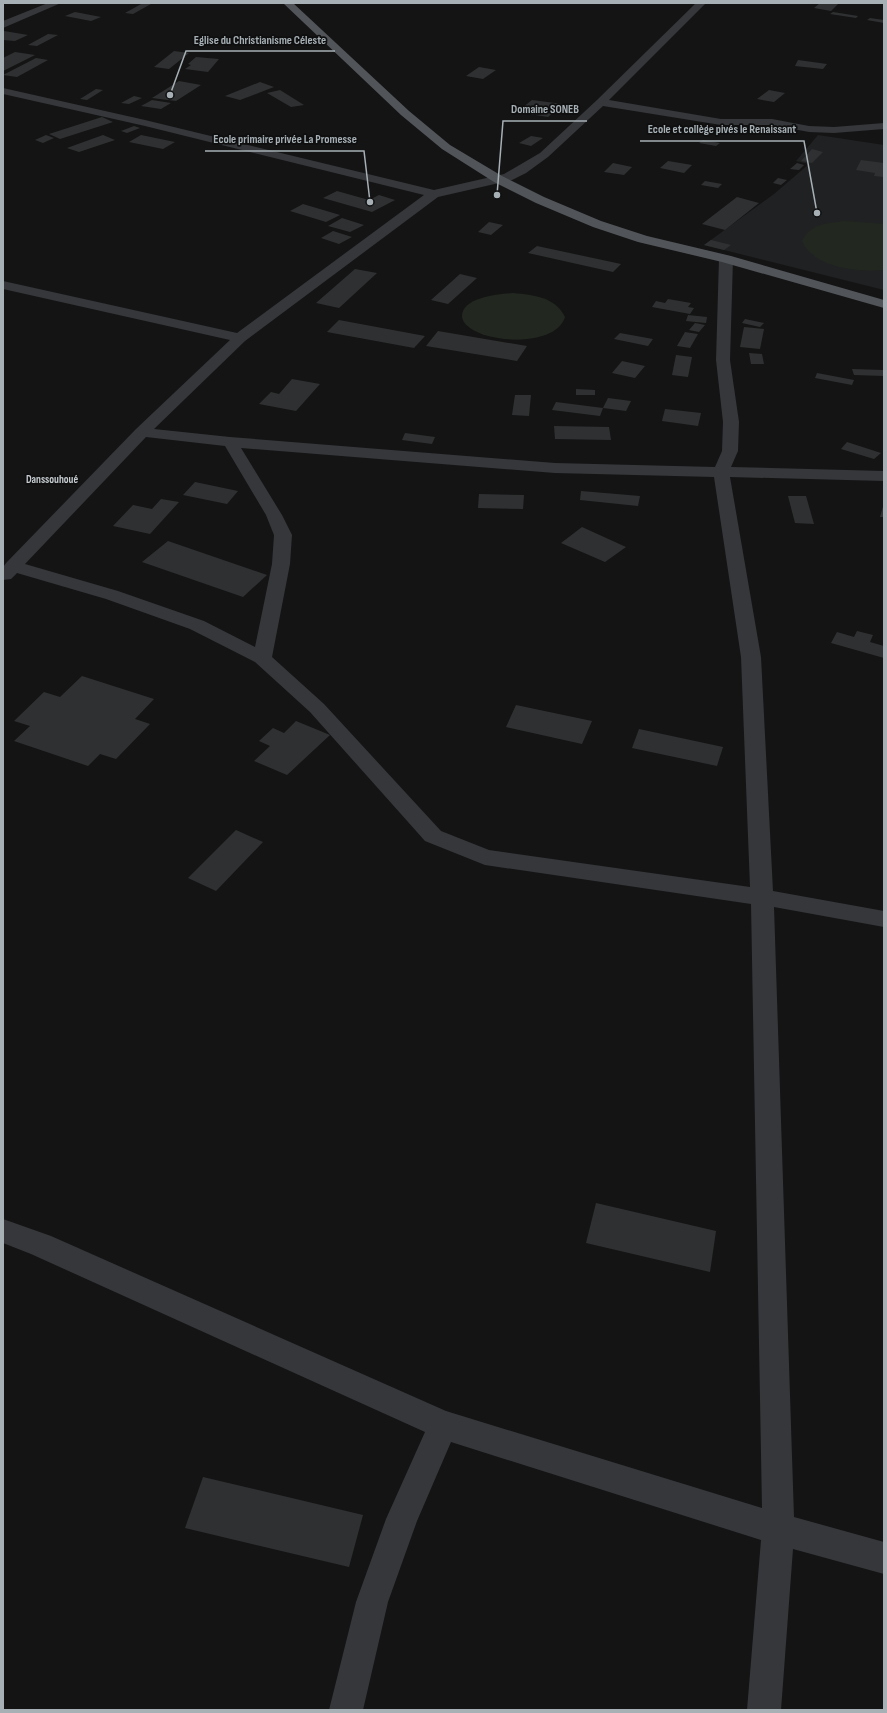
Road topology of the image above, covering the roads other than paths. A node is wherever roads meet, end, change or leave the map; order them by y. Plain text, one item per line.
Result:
1 (56, 3) edge
2 (288, 3) edge
3 (701, 3) edge
4 (3, 19) edge
5 (16, 20) junction
6 (3, 25) edge
7 (3, 91) edge
8 (601, 102) junction
9 (884, 126) edge
10 (498, 179) junction
11 (434, 194) junction
12 (726, 259) junction
13 (3, 285) edge
14 (884, 304) edge
15 (240, 338) junction
16 (142, 432) junction
17 (230, 442) junction
18 (721, 472) junction
19 (884, 476) edge
20 (8, 572) edge
21 (262, 658) junction
22 (762, 897) junction
23 (884, 920) edge
24 (3, 1231) edge
25 (443, 1425) junction
26 (778, 1529) junction
27 (884, 1558) edge
28 (346, 1710) edge
29 (764, 1710) edge

1 - 5 street
2 - 10 main road
3 - 8 street
4 - 5 street
5 - 6 street
7 - 11 street
8 - 9 street
8 - 10 street
10 - 11 street
10 - 12 main road
11 - 15 street
12 - 14 main road
12 - 18 street
13 - 15 street
15 - 16 street
16 - 17 street
16 - 20 street
17 - 18 street
17 - 21 street
18 - 19 street
18 - 22 street
20 - 21 street
21 - 22 street
22 - 23 street
22 - 26 street
24 - 25 street
25 - 26 street
25 - 28 street
26 - 27 street
26 - 29 street

